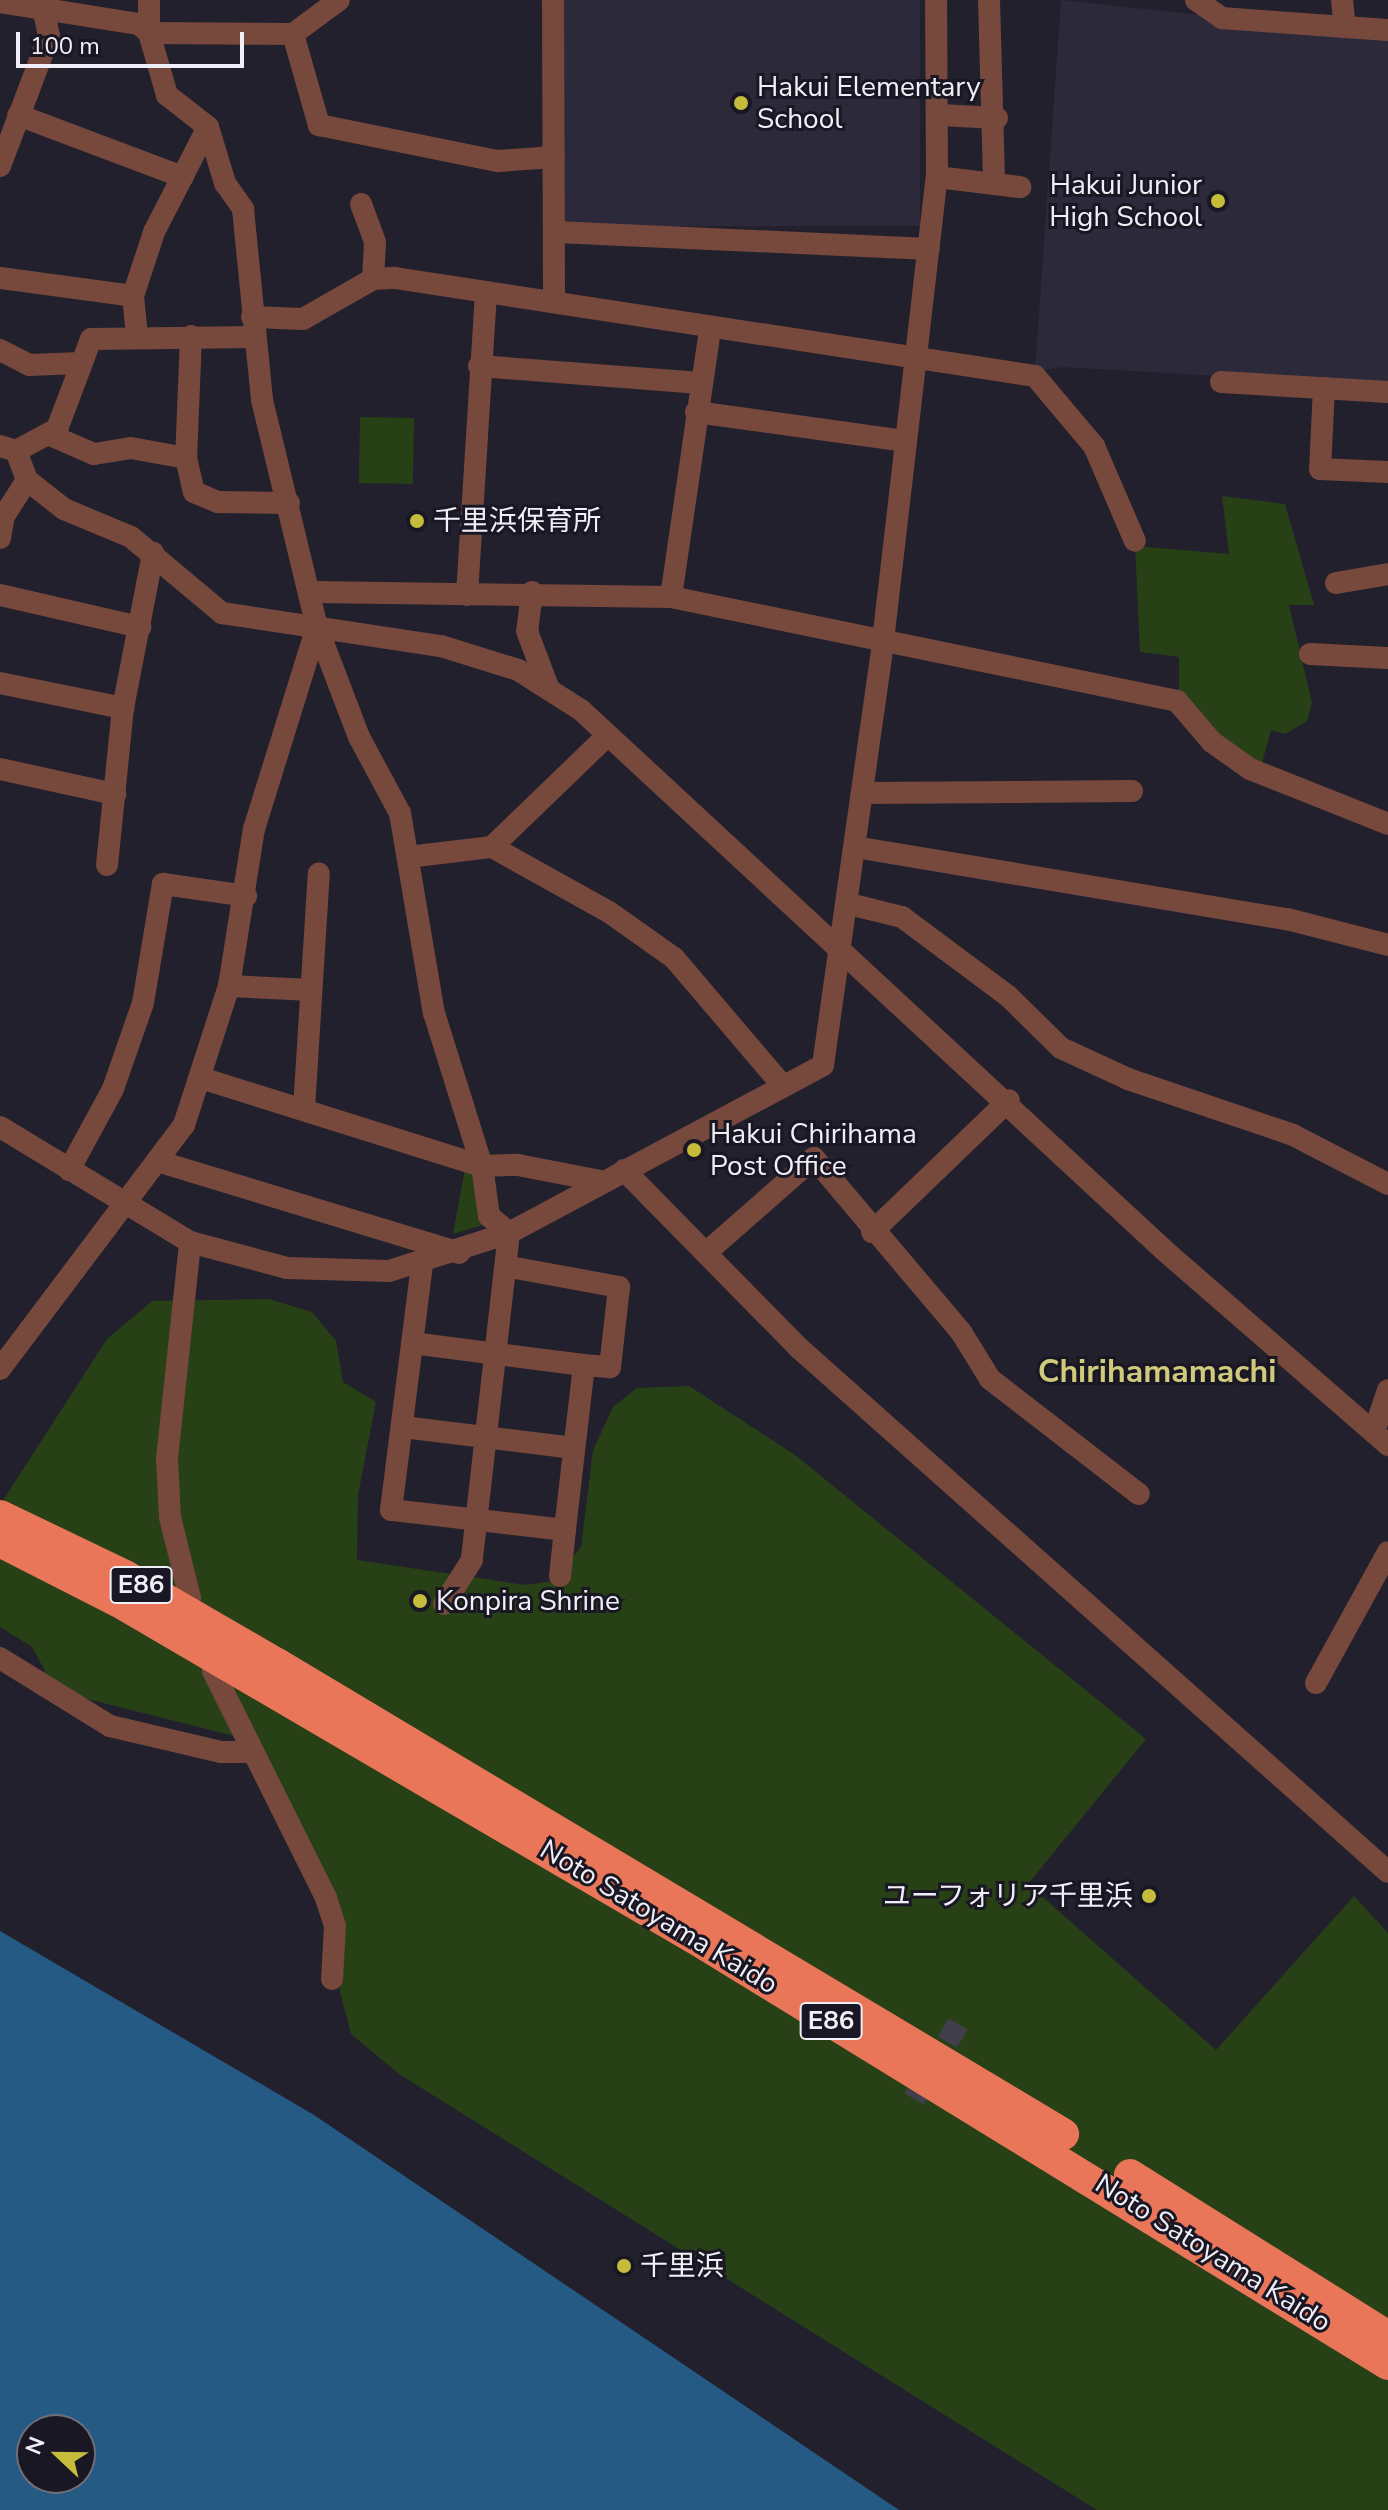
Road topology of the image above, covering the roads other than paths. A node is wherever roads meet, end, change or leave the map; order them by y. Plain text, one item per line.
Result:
1 (149, 0) edge
2 (339, 0) edge
3 (553, 0) edge
4 (936, 0) edge
5 (989, 0) edge
6 (1196, 0) edge
7 (1342, 0) edge
8 (0, 2) edge
9 (44, 12) junction
10 (1345, 27) junction
11 (1388, 30) edge
12 (149, 33) junction
13 (293, 34) junction
14 (18, 115) junction
15 (940, 115) junction
16 (997, 118) junction
17 (208, 127) junction
18 (554, 157) junction
19 (0, 166) edge
20 (183, 177) junction
21 (937, 177) junction
22 (994, 184) junction
23 (1020, 187) dead end
24 (361, 204) dead end
25 (556, 232) junction
26 (929, 249) junction
27 (0, 278) edge
28 (373, 279) junction
29 (486, 294) junction
30 (133, 296) junction
31 (554, 302) junction
32 (254, 327) junction
33 (710, 330) junction
34 (137, 336) junction
35 (191, 336) junction
36 (0, 350) edge
37 (915, 360) junction
38 (81, 363) junction
39 (479, 366) junction
40 (1221, 382) dead end
41 (700, 383) junction
42 (1324, 388) junction
43 (1388, 392) edge
44 (696, 412) junction
45 (50, 435) junction
46 (906, 441) junction
47 (8, 448) edge
48 (186, 458) junction
49 (1388, 472) edge
50 (27, 480) junction
51 (289, 503) junction
52 (1, 523) edge
53 (1135, 541) dead end
54 (153, 553) junction
55 (1388, 574) edge
56 (1336, 583) dead end
57 (313, 592) junction
58 (532, 592) junction
59 (0, 595) edge
60 (467, 595) junction
61 (671, 597) junction
62 (140, 627) junction
63 (317, 627) junction
64 (883, 641) junction
65 (1310, 654) dead end
66 (1388, 658) edge
67 (0, 683) edge
68 (548, 687) junction
69 (123, 708) junction
70 (605, 738) junction
71 (0, 769) edge
72 (1132, 791) dead end
73 (862, 793) junction
74 (115, 794) junction
75 (1388, 824) edge
76 (492, 847) junction
77 (855, 847) junction
78 (408, 857) junction
79 (107, 865) dead end
80 (319, 873) dead end
81 (246, 896) junction
82 (849, 904) junction
83 (1388, 945) edge
84 (842, 950) junction
85 (229, 986) junction
86 (311, 990) junction
87 (201, 1078) junction
88 (783, 1086) junction
89 (1009, 1100) junction
90 (304, 1109) junction
91 (0, 1127) edge
92 (157, 1161) junction
93 (482, 1166) junction
94 (69, 1170) junction
95 (624, 1170) junction
96 (600, 1181) junction
97 (1388, 1184) edge
98 (122, 1202) junction
99 (872, 1232) junction
100 (509, 1233) junction
101 (190, 1242) junction
102 (708, 1251) junction
103 (459, 1253) junction
104 (422, 1266) junction
105 (510, 1267) junction
106 (412, 1343) junction
107 (498, 1354) junction
108 (584, 1365) junction
109 (0, 1369) edge
110 (1388, 1390) edge
111 (403, 1427) junction
112 (488, 1436) junction
113 (1381, 1439) edge
114 (574, 1448) junction
115 (1139, 1494) dead end
116 (0, 1516) edge
117 (477, 1518) junction
118 (565, 1530) junction
119 (0, 1541) edge
120 (1388, 1552) edge
121 (560, 1576) dead end
122 (190, 1598) dead end
123 (444, 1604) dead end
124 (0, 1658) edge
125 (213, 1671) dead end
126 (1316, 1683) dead end
127 (250, 1752) junction
128 (1388, 1872) edge
129 (332, 1979) dead end
130 (1097, 2180) junction
131 (1176, 2203) junction
132 (1388, 2317) edge
133 (1388, 2337) edge
134 (1388, 2364) edge
135 (1388, 2385) edge

1 - 12 street
2 - 13 street
3 - 18 street
4 - 15 street
5 - 16 street
6 - 10 street
7 - 10 street
8 - 9 street
9 - 12 street
9 - 14 street
10 - 11 street
12 - 13 street
12 - 17 street
13 - 18 street
14 - 19 street
14 - 20 street
15 - 16 street
15 - 21 street
16 - 22 street
17 - 20 street
17 - 32 street
18 - 25 street
20 - 30 street
21 - 22 street
21 - 26 street
22 - 23 street
24 - 28 street
25 - 26 street
25 - 31 street
26 - 37 street
27 - 30 street
28 - 29 street
28 - 32 street
29 - 31 street
29 - 39 street
30 - 34 street
31 - 33 street
32 - 35 street
32 - 51 street
33 - 37 street
33 - 41 street
34 - 35 street
34 - 38 street
35 - 48 street
36 - 38 street
37 - 46 street
37 - 53 street
38 - 45 street
39 - 41 street
39 - 60 street
40 - 42 street
41 - 44 street
42 - 43 street
42 - 49 street
44 - 46 street
44 - 61 street
45 - 47 street
45 - 48 street
46 - 64 street
47 - 50 street
48 - 51 street
50 - 52 street
50 - 54 street
51 - 57 street
54 - 62 street
54 - 63 street
55 - 56 street
57 - 60 street
57 - 63 street
58 - 60 street
58 - 61 street
58 - 68 street
59 - 62 street
61 - 64 street
62 - 69 street
63 - 68 street
63 - 78 street
63 - 81 street
64 - 73 street
64 - 75 street
65 - 66 street
67 - 69 street
68 - 70 street
69 - 74 street
70 - 76 street
70 - 84 street
71 - 74 street
72 - 73 street
73 - 77 street
74 - 79 street
76 - 78 street
76 - 88 street
77 - 82 street
77 - 83 street
78 - 93 street
80 - 86 street
81 - 85 street
81 - 94 street
82 - 84 street
82 - 97 street
84 - 88 street
84 - 89 street
85 - 86 street
85 - 87 street
86 - 90 street
87 - 90 street
87 - 92 street
88 - 95 street
89 - 99 street
89 - 113 street
90 - 93 street
91 - 94 street
92 - 98 street
92 - 103 street
93 - 96 street
93 - 100 street
94 - 98 street
95 - 96 street
95 - 102 street
96 - 100 street
98 - 101 street
98 - 109 street
99 - 102 street
99 - 115 street
100 - 103 street
100 - 105 street
101 - 104 street
101 - 122 street
102 - 128 street
103 - 104 street
104 - 106 street
105 - 107 street
105 - 108 street
106 - 107 street
106 - 111 street
107 - 108 street
107 - 112 street
108 - 114 street
110 - 113 street
111 - 112 street
111 - 117 street
112 - 114 street
112 - 117 street
114 - 118 street
116 - 131 highway, Noto Satoyama Kaido / E86
117 - 118 street
117 - 123 street
118 - 121 street
119 - 130 highway, Noto Satoyama Kaido / E86
120 - 126 street
124 - 127 street
125 - 127 street
127 - 129 street
130 - 134 highway, Noto Satoyama Kaido / E86
130 - 135 highway
131 - 132 highway
131 - 133 highway, Noto Satoyama Kaido / E86

